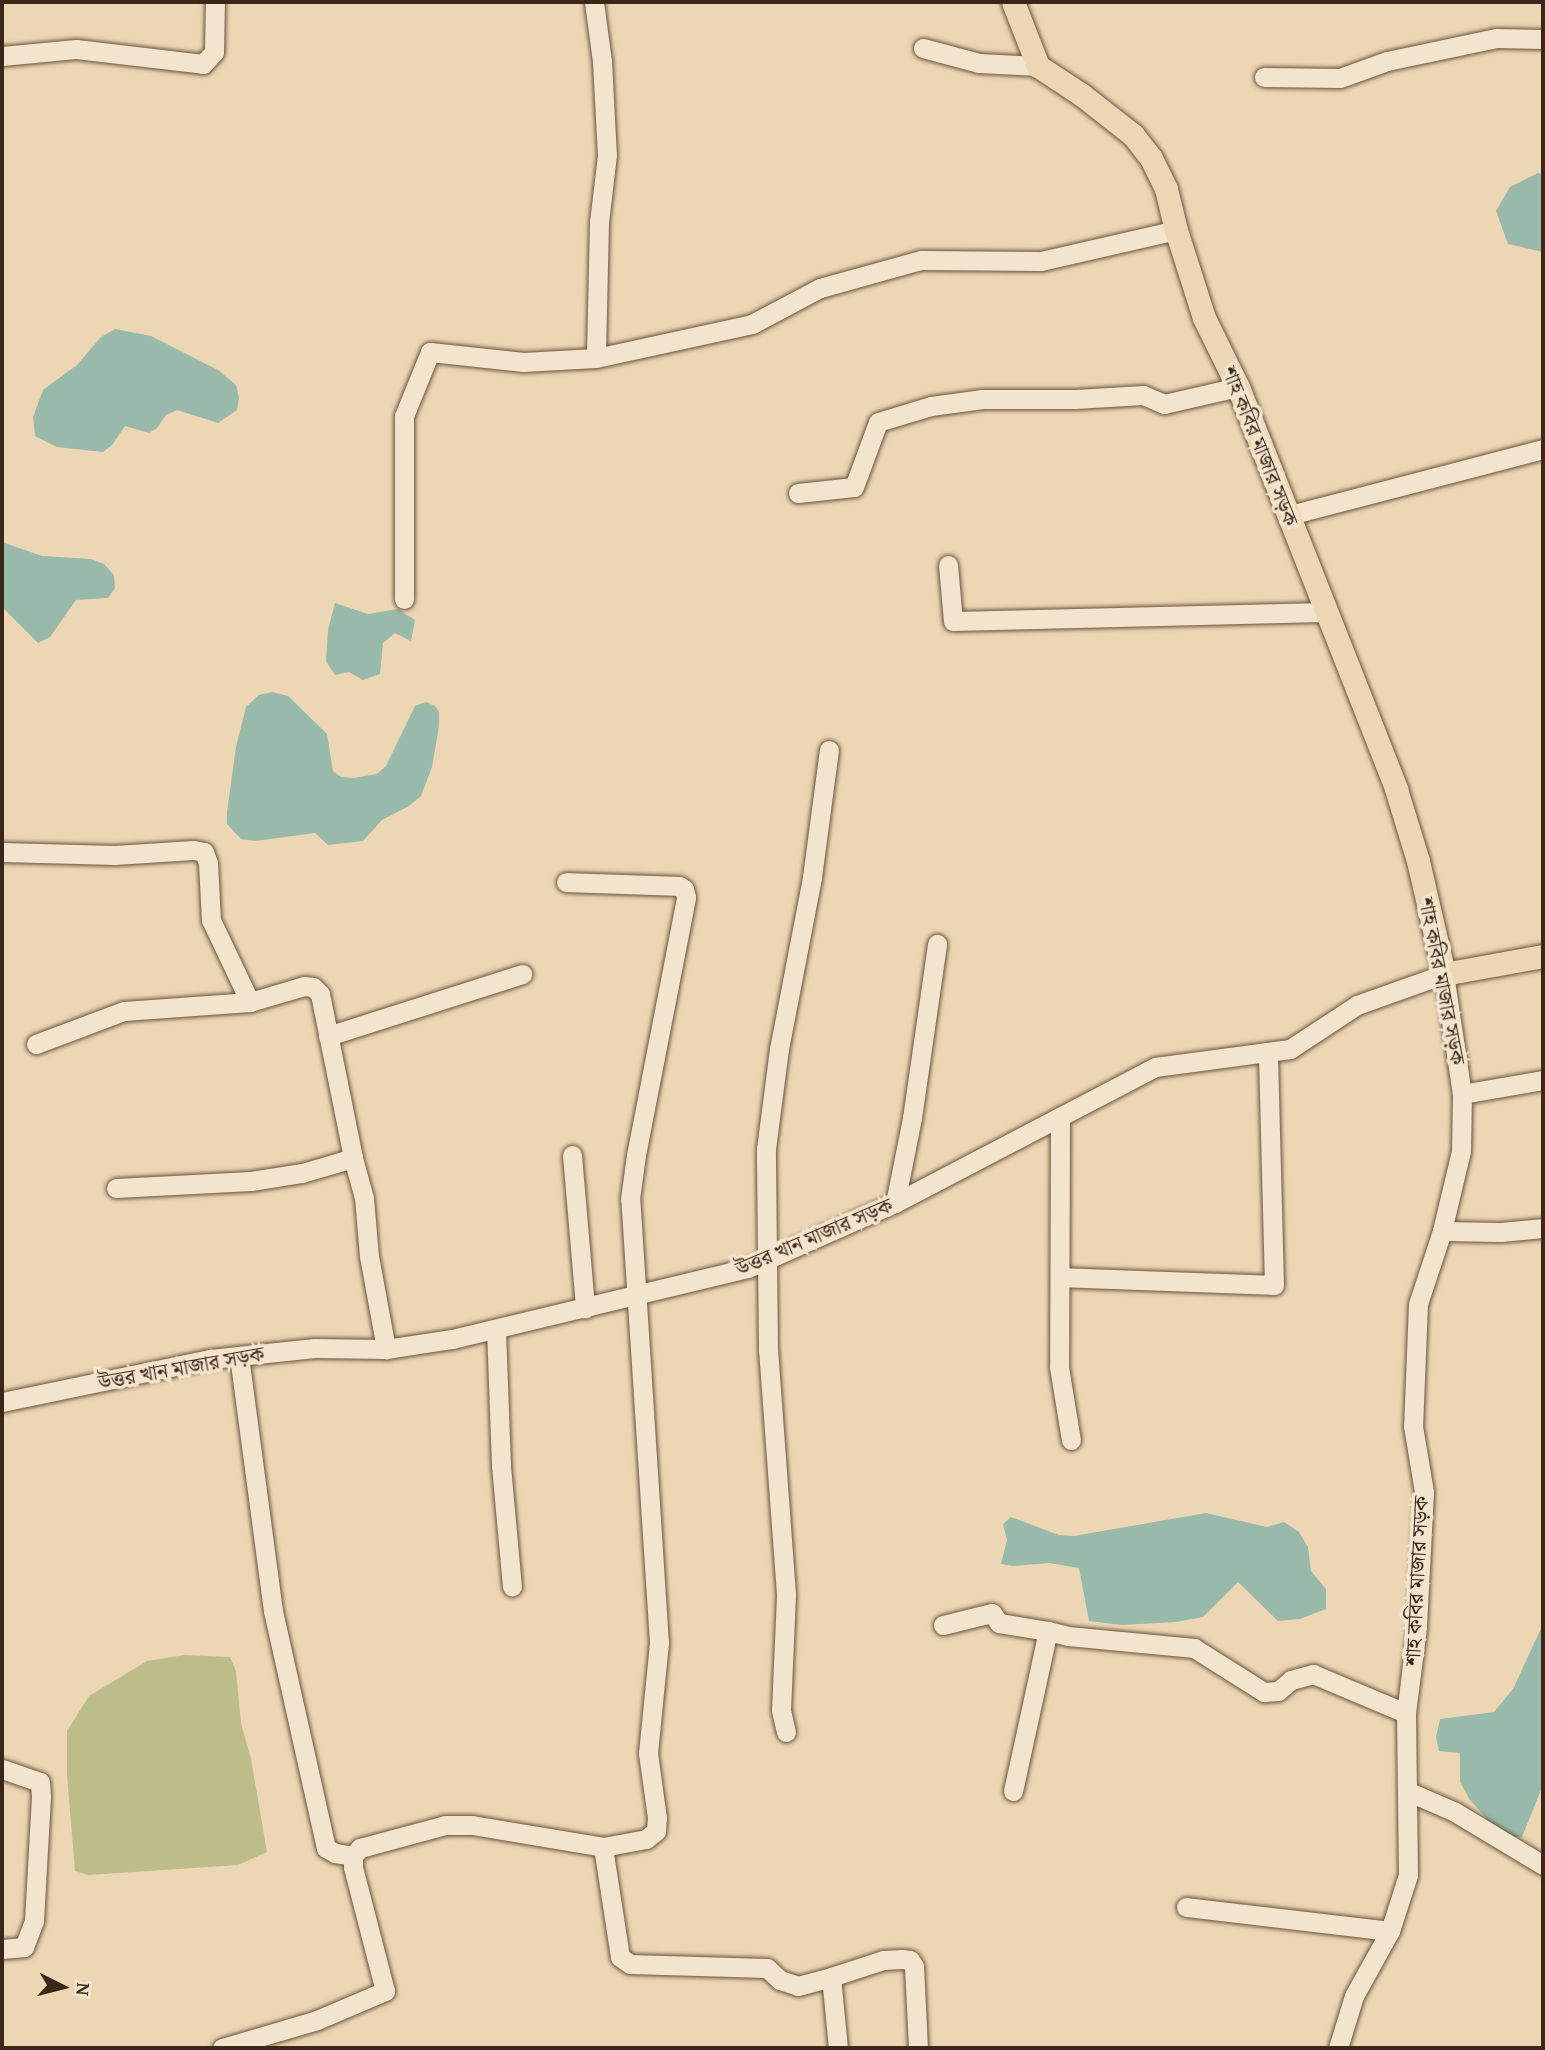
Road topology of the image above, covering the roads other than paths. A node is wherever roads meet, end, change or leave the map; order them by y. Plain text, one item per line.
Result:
1 (215, 2) edge
2 (594, 2) edge
3 (1013, 2) edge
4 (1543, 39) edge
5 (923, 48) dead end
6 (2, 56) edge
7 (1038, 66) junction
8 (1264, 77) dead end
9 (1176, 230) junction
10 (596, 358) junction
11 (1238, 387) junction
12 (1543, 449) edge
13 (798, 493) dead end
14 (1290, 515) junction
15 (948, 565) dead end
16 (404, 599) dead end
17 (1324, 612) junction
18 (829, 750) dead end
19 (2, 852) edge
20 (566, 882) dead end
21 (937, 944) dead end
22 (1543, 956) edge
23 (522, 974) dead end
24 (1444, 974) junction
25 (250, 1002) junction
26 (328, 1036) junction
27 (36, 1044) dead end
28 (1268, 1052) junction
29 (1543, 1080) edge
30 (1462, 1094) junction
31 (1060, 1117) junction
32 (572, 1155) dead end
33 (353, 1158) junction
34 (116, 1188) dead end
35 (895, 1203) junction
36 (1543, 1228) edge
37 (1442, 1230) junction
38 (766, 1261) junction
39 (1060, 1277) junction
40 (636, 1296) junction
41 (585, 1308) junction
42 (496, 1329) junction
43 (386, 1349) junction
44 (239, 1356) junction
45 (2, 1402) edge
46 (1071, 1440) dead end
47 (512, 1586) dead end
48 (943, 1625) dead end
49 (1048, 1631) junction
50 (1406, 1713) junction
51 (786, 1732) dead end
52 (2, 1769) edge
53 (1013, 1791) dead end
54 (1407, 1791) junction
55 (603, 1847) junction
56 (353, 1856) junction
57 (1543, 1865) edge
58 (1186, 1907) dead end
59 (1390, 1931) junction
60 (2, 1949) edge
61 (831, 1977) junction
62 (222, 2048) edge
63 (838, 2048) edge
64 (918, 2048) edge
65 (1338, 2048) edge

1 - 6 street
2 - 10 street
3 - 7 main road
4 - 8 street
5 - 7 street
7 - 9 main road, শাহ কবির মাজার সড়ক
9 - 10 street
9 - 11 main road, শাহ কবির মাজার সড়ক
10 - 16 street
11 - 13 street
11 - 14 main road, শাহ কবির মাজার সড়ক
12 - 14 street
14 - 17 main road, শাহ কবির মাজার সড়ক
15 - 17 street
17 - 24 main road, শাহ কবির মাজার সড়ক
18 - 38 street
19 - 25 street
20 - 40 street
21 - 35 street
22 - 24 main road, উত্তর খান মাজার সড়ক
23 - 26 street
24 - 28 street, উত্তর খান মাজার সড়ক
24 - 30 street, শাহ কবির মাজার সড়ক
25 - 26 street
25 - 27 street
26 - 33 street
28 - 31 street, উত্তর খান মাজার সড়ক
28 - 39 street
29 - 30 street
30 - 37 street, শাহ কবির মাজার সড়ক
31 - 35 street, উত্তর খান মাজার সড়ক
31 - 39 street
32 - 41 street
33 - 34 street
33 - 43 street
35 - 38 street, উত্তর খান মাজার সড়ক
36 - 37 street
37 - 50 street, শাহ কবির মাজার সড়ক
38 - 40 street, উত্তর খান মাজার সড়ক
38 - 51 street
39 - 46 street
40 - 41 street, উত্তর খান মাজার সড়ক
40 - 55 street
41 - 42 street, উত্তর খান মাজার সড়ক
42 - 43 street, উত্তর খান মাজার সড়ক
42 - 47 street
43 - 44 street, উত্তর খান মাজার সড়ক
44 - 45 street, উত্তর খান মাজার সড়ক
44 - 56 street
48 - 49 street
49 - 50 street
49 - 53 street
50 - 54 street, শাহ কবির মাজার সড়ক
52 - 60 street
54 - 57 street
54 - 59 street, শাহ কবির মাজার সড়ক
55 - 56 street
55 - 61 street
56 - 62 street
58 - 59 street
59 - 65 street, শাহ কবির মাজার সড়ক
61 - 63 street
61 - 64 street

